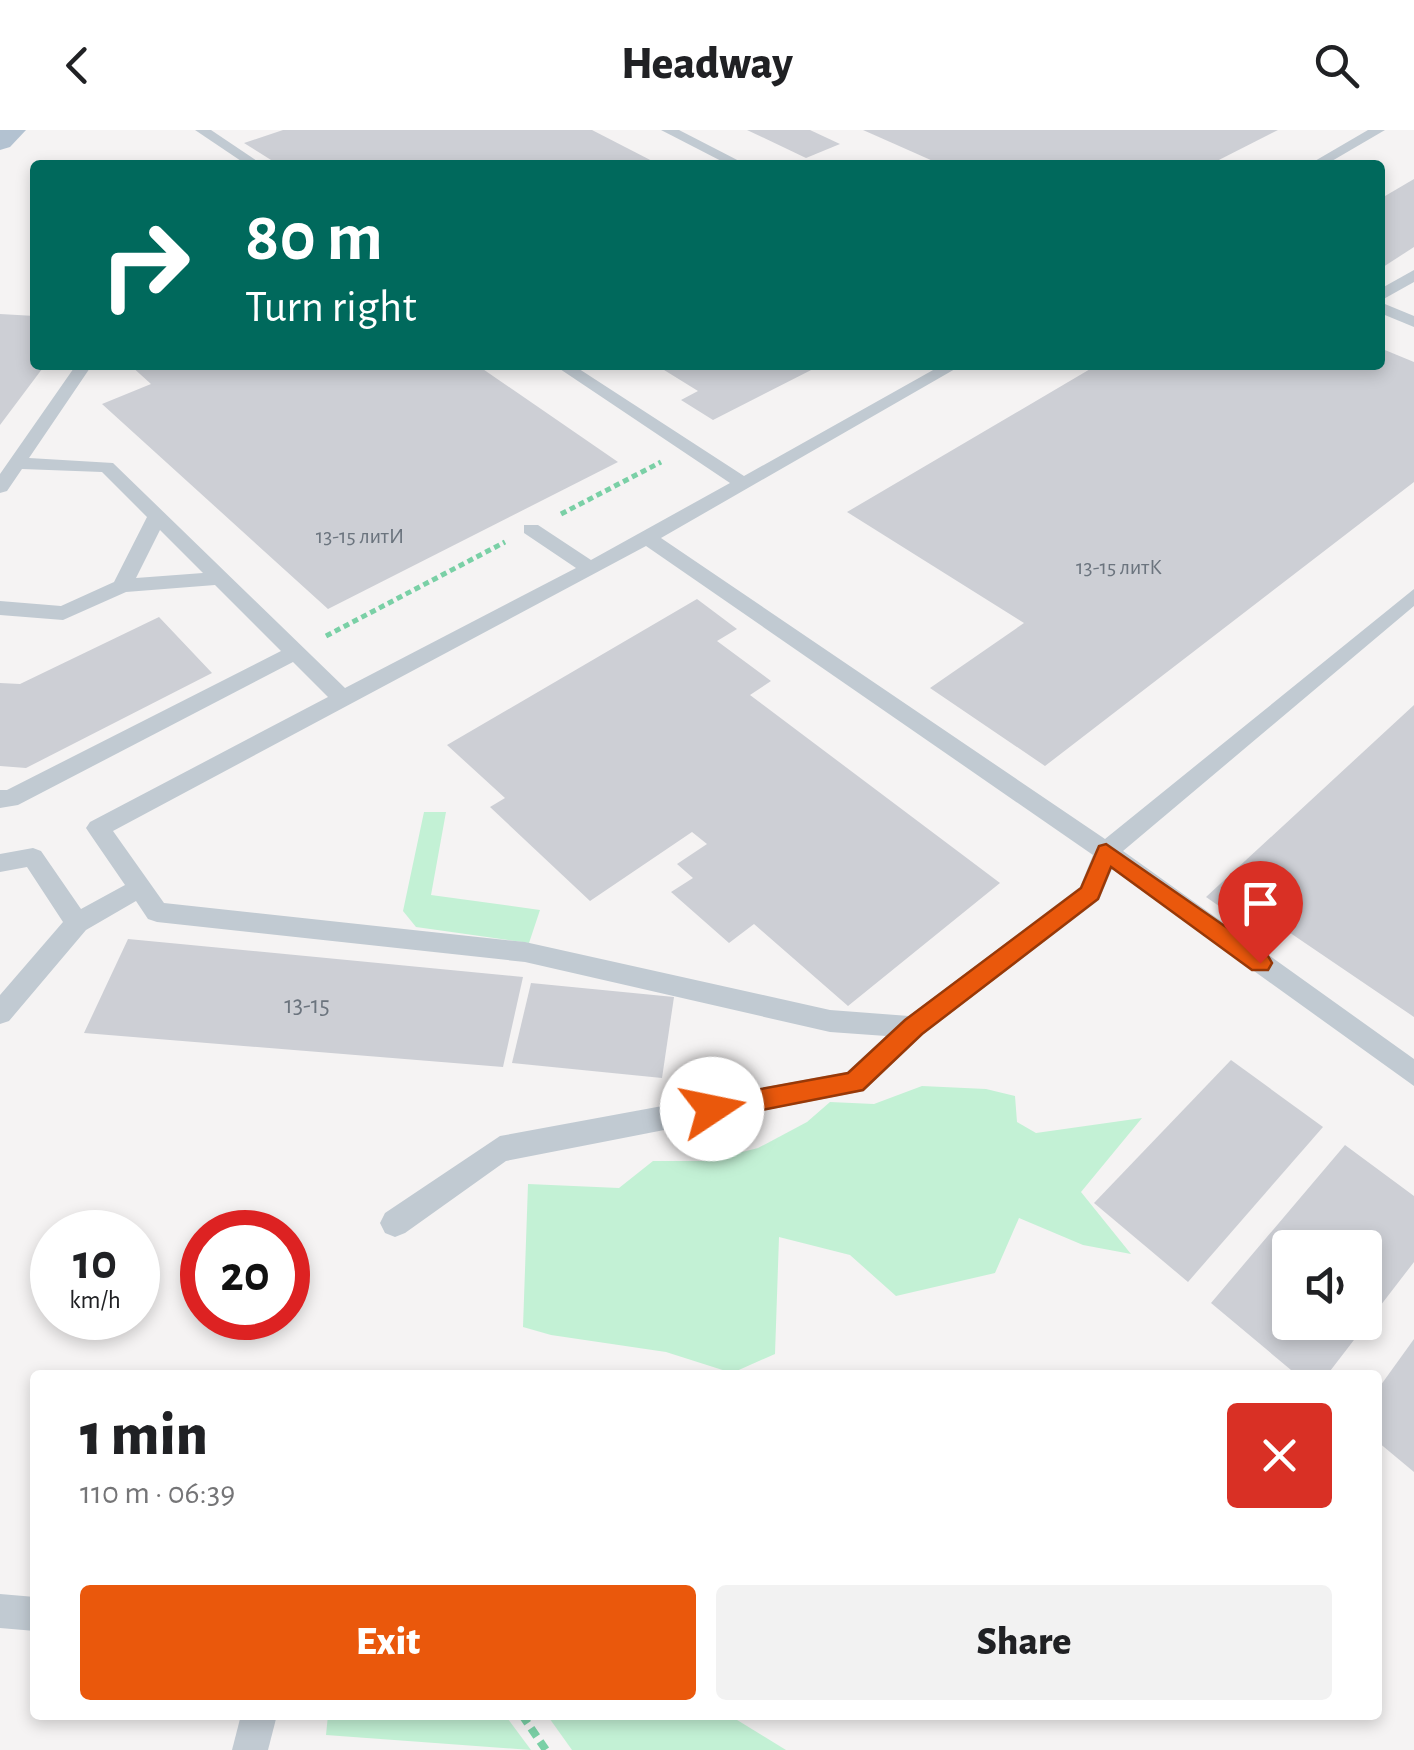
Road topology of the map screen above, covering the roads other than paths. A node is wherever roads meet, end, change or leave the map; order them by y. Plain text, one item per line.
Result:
1 (10, 130) edge
2 (202, 130) edge
3 (671, 130) edge
4 (1378, 130) edge
5 (234, 135) dead end
6 (218, 140) junction
7 (0, 141) edge
8 (248, 160) edge
9 (730, 160) edge
10 (1324, 160) edge
11 (1414, 274) edge
12 (1385, 293) edge
13 (1385, 309) edge
14 (1414, 322) edge
15 (81, 370) edge
16 (570, 370) edge
17 (945, 370) edge
18 (16, 463) junction
19 (742, 482) junction
20 (0, 486) edge
21 (157, 517) junction
22 (531, 529) road end
23 (647, 538) junction
24 (590, 568) junction
25 (219, 578) junction
26 (122, 586) junction
27 (1414, 595) edge
28 (0, 608) edge
29 (294, 653) junction
30 (344, 700) junction
31 (0, 798) edge
32 (1106, 852) junction
33 (0, 863) edge
34 (139, 888) junction
35 (77, 923) junction
36 (2, 1007) edge
37 (913, 1027) junction
38 (1414, 1074) edge
39 (395, 1224) dead end
40 (0, 1611) edge
41 (30, 1614) edge
42 (257, 1720) edge
43 (250, 1750) edge

1 - 7 main road
2 - 6 lane
3 - 9 lane
4 - 10 lane
5 - 6 lane
6 - 8 lane
11 - 12 lane
13 - 14 lane
15 - 18 lane
16 - 19 lane
17 - 19 lane
18 - 20 lane
18 - 21 lane
19 - 23 lane
21 - 25 lane
21 - 26 lane
22 - 24 lane
23 - 24 lane
23 - 32 lane
24 - 30 lane
25 - 26 lane
25 - 29 lane
26 - 28 lane
27 - 32 lane
29 - 30 lane
29 - 31 lane
30 - 34 lane
32 - 37 lane
32 - 38 lane
33 - 35 lane
34 - 35 lane
34 - 37 lane
35 - 36 lane
37 - 39 lane
40 - 41 lane
42 - 43 lane

